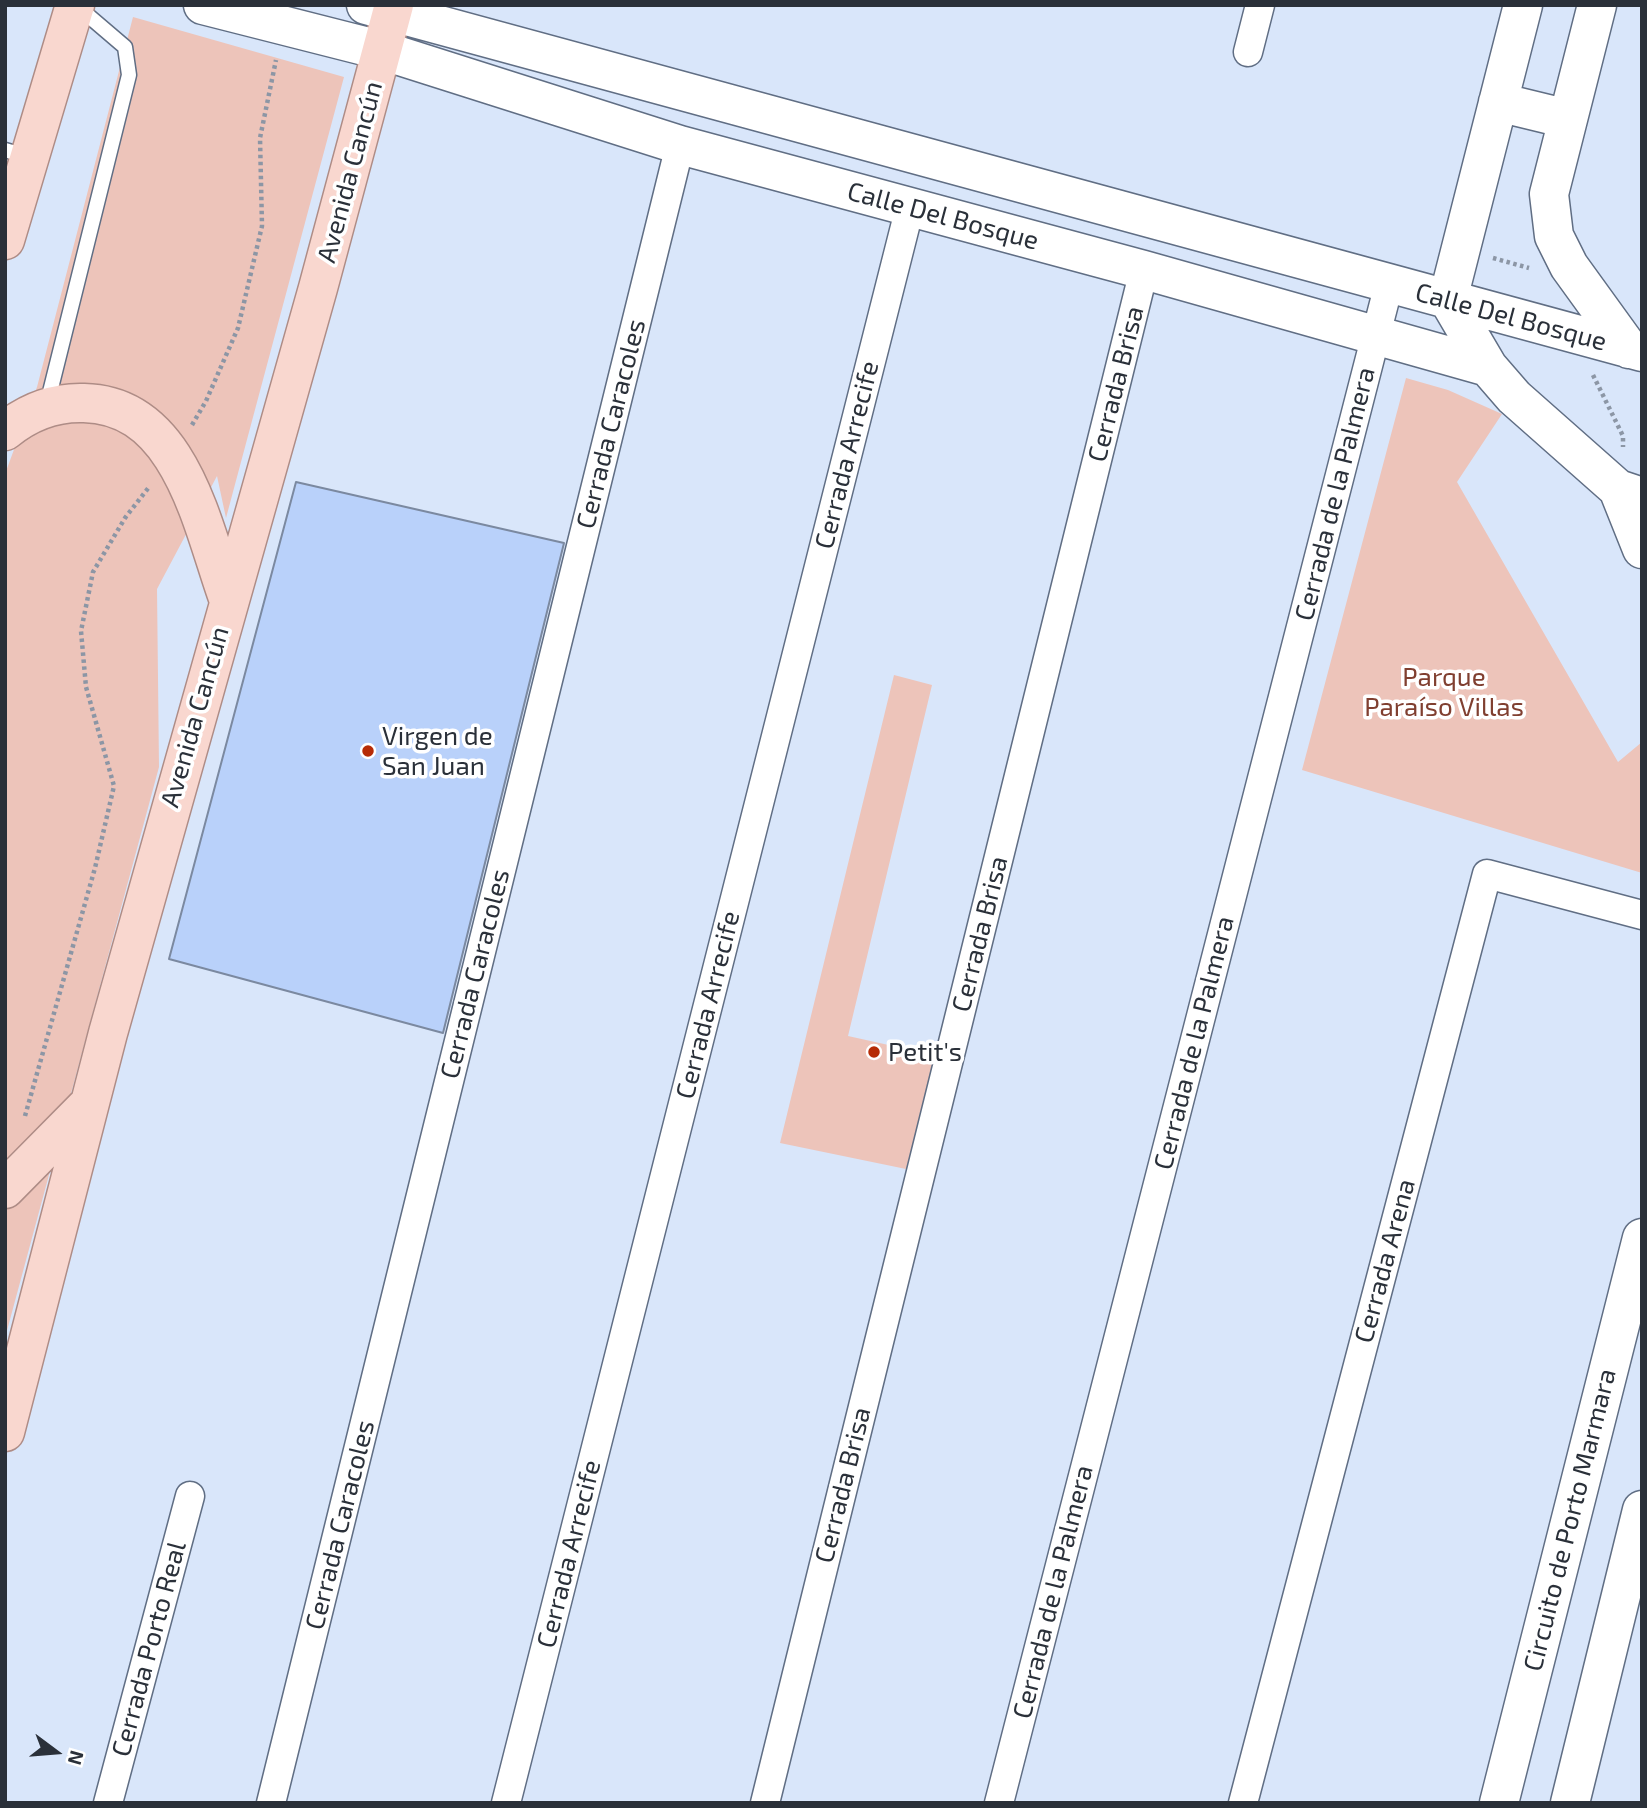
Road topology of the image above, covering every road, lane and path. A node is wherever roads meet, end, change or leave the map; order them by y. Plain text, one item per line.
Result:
1 (75, 5) edge
2 (203, 5) edge
3 (1260, 5) edge
4 (1523, 5) edge
5 (1597, 5) edge
6 (384, 7) edge
7 (284, 26) junction
8 (384, 51) junction
9 (1248, 52) dead end
10 (1498, 102) junction
11 (1568, 119) junction
12 (680, 145) junction
13 (18, 153) edge
14 (910, 206) junction
15 (6, 237) edge
16 (1460, 248) junction
17 (1569, 266) junction
18 (1144, 270) junction
19 (1389, 284) junction
20 (1448, 299) junction
21 (1573, 334) junction
22 (1376, 335) junction
23 (1636, 351) edge
24 (1488, 368) junction
25 (47, 407) junction
26 (5, 431) edge
27 (1623, 436) dead end
28 (172, 457) junction
29 (1630, 493) edge
30 (1642, 549) edge
31 (228, 598) junction
32 (1642, 915) edge
33 (88, 1105) junction
34 (23, 1120) dead end
35 (5, 1189) edge
36 (1642, 1238) edge
37 (5, 1433) edge
38 (190, 1496) dead end
39 (1642, 1510) edge
40 (108, 1803) edge
41 (271, 1803) edge
42 (506, 1803) edge
43 (765, 1803) edge
44 (999, 1803) edge
45 (1243, 1803) edge
46 (1499, 1803) edge
47 (1570, 1803) edge

1 - 13 main road
1 - 25 lane
2 - 7 street, Calle Del Bosque
3 - 9 street
4 - 10 street
5 - 11 street
6 - 8 main road, Avenida Cancún
6 - 19 street, Calle Del Bosque
7 - 8 street, Calle Del Bosque
7 - 28 path
8 - 12 street, Calle Del Bosque
8 - 31 main road, Avenida Cancún
10 - 11 street
10 - 16 street
11 - 17 street
12 - 14 street, Calle Del Bosque
12 - 41 street, Cerrada Caracoles
13 - 15 main road
14 - 18 street, Calle Del Bosque
14 - 42 street, Cerrada Arrecife
16 - 17 path
16 - 20 street
17 - 23 street
18 - 22 street, Calle Del Bosque
18 - 43 street, Cerrada Brisa
19 - 20 street, Calle Del Bosque
19 - 22 street, Cerrada de la Palmera
20 - 21 street, Calle Del Bosque
20 - 24 street
21 - 23 street, Calle Del Bosque
21 - 27 path
22 - 24 street, Calle Del Bosque
22 - 44 street, Cerrada de la Palmera
24 - 29 street, Calle Del Bosque
25 - 26 main road
25 - 28 main road
28 - 31 main road
28 - 34 path
29 - 30 street
31 - 33 main road, Avenida Cancún
32 - 45 street, Cerrada Arena
33 - 35 main road
33 - 37 main road, Avenida Cancún
36 - 46 street, Circuito de Porto Marmara
38 - 40 street, Cerrada Porto Real
39 - 47 street

